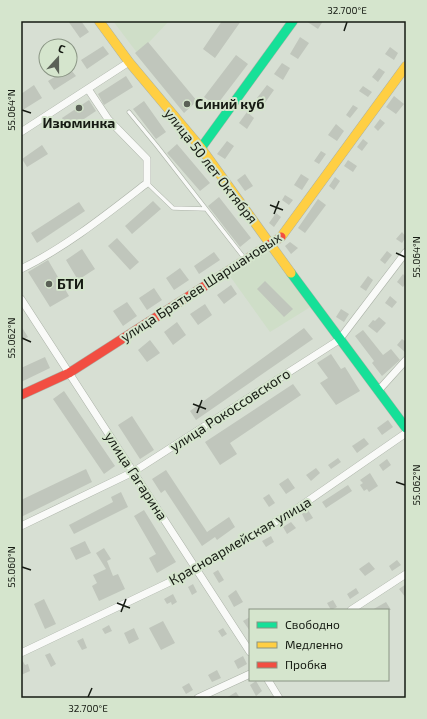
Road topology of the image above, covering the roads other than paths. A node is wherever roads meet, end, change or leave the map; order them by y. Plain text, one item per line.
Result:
1 (99, 21) edge
2 (293, 21) edge
3 (129, 62) junction
4 (406, 66) edge
5 (88, 88) junction
6 (129, 112) dead end
7 (21, 132) edge
8 (200, 148) junction
9 (147, 183) junction
10 (206, 209) junction
11 (270, 244) junction
12 (406, 252) edge
13 (245, 260) junction
14 (21, 269) edge
15 (21, 299) edge
16 (339, 340) junction
17 (406, 360) edge
18 (69, 373) junction
19 (378, 391) junction
20 (21, 395) edge
21 (406, 428) edge
22 (406, 433) edge
23 (133, 472) junction
24 (21, 526) edge
25 (197, 569) junction
26 (406, 574) edge
27 (353, 609) edge
28 (249, 650) edge
29 (21, 653) edge
30 (249, 674) edge
31 (269, 681) edge
32 (198, 698) edge
33 (279, 698) edge

1 - 3 street, улица 50 лет Октября
2 - 8 street
3 - 5 street
3 - 8 street, улица 50 лет Октября
4 - 11 street, улица Братьев Шаршановых
5 - 7 street
5 - 9 street
6 - 10 lane
8 - 11 street, улица 50 лет Октября
9 - 10 lane
9 - 14 street
10 - 13 lane
11 - 13 street, улица Братьев Шаршановых
11 - 16 street, улица 50 лет Октября
12 - 16 street, улица Рокоссовского
13 - 18 street, улица Братьев Шаршановых
15 - 18 street, улица Гагарина
16 - 19 street, улица 50 лет Октября
16 - 23 street, улица Рокоссовского
17 - 19 street
18 - 20 street, улица Братьев Шаршановых
18 - 23 street, улица Гагарина
19 - 21 street, улица 50 лет Октября
22 - 25 street, Красноармейская улица
23 - 24 street, улица Рокоссовского
23 - 25 street, улица Гагарина
25 - 28 street, улица Гагарина
25 - 29 street, Красноармейская улица
26 - 27 street
30 - 32 street
31 - 33 street

